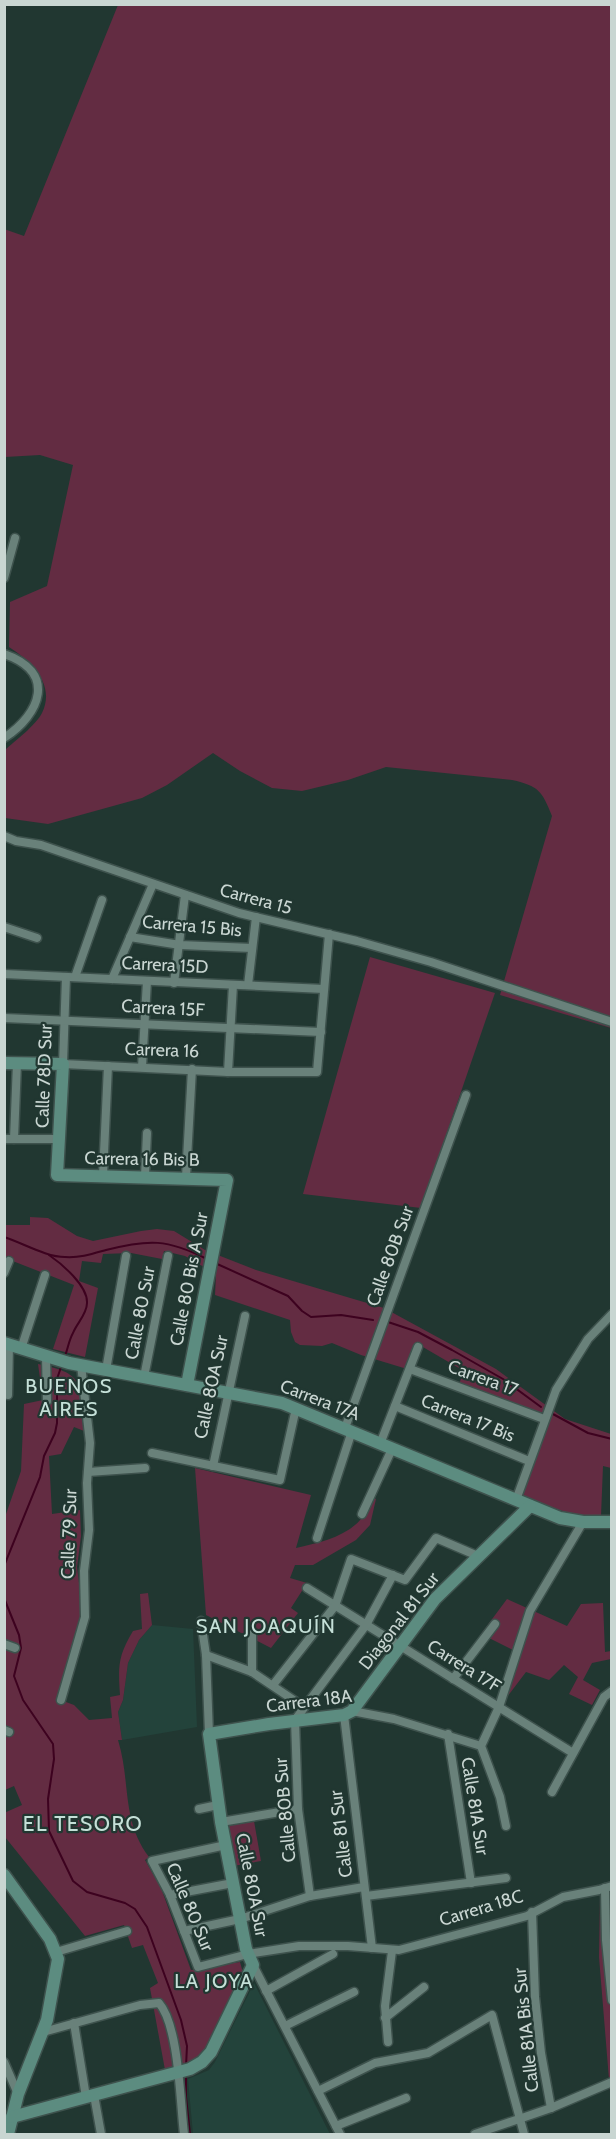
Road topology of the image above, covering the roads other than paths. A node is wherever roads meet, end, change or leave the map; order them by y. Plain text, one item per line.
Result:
1 (15, 538) dead end
2 (4, 578) edge
3 (4, 654) edge
4 (4, 738) edge
5 (4, 836) edge
6 (153, 884) junction
7 (185, 895) junction
8 (102, 900) dead end
9 (256, 917) junction
10 (4, 927) edge
11 (329, 934) junction
12 (130, 937) junction
13 (37, 938) dead end
14 (180, 945) junction
15 (252, 948) junction
16 (4, 974) edge
17 (70, 977) junction
18 (112, 979) junction
19 (147, 981) junction
20 (174, 982) junction
21 (233, 985) junction
22 (248, 985) junction
23 (324, 989) junction
24 (4, 1018) edge
25 (64, 1021) junction
26 (612, 1022) edge
27 (145, 1024) junction
28 (231, 1028) junction
29 (321, 1032) junction
30 (11, 1063) edge
31 (63, 1064) junction
32 (108, 1066) junction
33 (142, 1067) junction
34 (192, 1069) junction
35 (228, 1072) junction
36 (466, 1095) dead end
37 (147, 1133) dead end
38 (9, 1139) edge
39 (60, 1139) junction
40 (57, 1175) joint
41 (104, 1175) junction
42 (145, 1176) junction
43 (186, 1177) junction
44 (226, 1180) joint
45 (126, 1256) dead end
46 (168, 1256) dead end
47 (9, 1261) dead end
48 (4, 1274) edge
49 (45, 1275) dead end
50 (612, 1314) edge
51 (245, 1316) dead end
52 (11, 1346) edge
53 (418, 1347) dead end
54 (63, 1361) junction
55 (106, 1370) junction
56 (410, 1370) junction
57 (144, 1377) junction
58 (187, 1385) junction
59 (228, 1392) junction
60 (8, 1395) dead end
61 (47, 1401) dead end
62 (395, 1406) junction
63 (296, 1408) junction
64 (544, 1419) junction
65 (349, 1430) junction
66 (380, 1444) junction
67 (392, 1449) junction
68 (152, 1453) dead end
69 (529, 1461) junction
70 (213, 1466) junction
71 (145, 1468) dead end
72 (88, 1473) junction
73 (516, 1500) junction
74 (530, 1506) junction
75 (362, 1514) dead end
76 (583, 1522) junction
77 (612, 1522) edge
78 (317, 1538) dead end
79 (478, 1556) junction
80 (393, 1575) junction
81 (307, 1588) dead end
82 (335, 1606) junction
83 (201, 1621) dead end
84 (495, 1624) dead end
85 (366, 1625) junction
86 (252, 1634) dead end
87 (4, 1644) edge
88 (401, 1647) junction
89 (15, 1648) dead end
90 (206, 1654) junction
91 (252, 1672) junction
92 (453, 1679) junction
93 (273, 1685) junction
94 (610, 1691) edge
95 (61, 1700) dead end
96 (304, 1707) junction
97 (499, 1707) junction
98 (348, 1713) junction
99 (295, 1720) junction
100 (209, 1734) junction
101 (448, 1734) junction
102 (482, 1746) junction
103 (573, 1753) junction
104 (552, 1792) dead end
105 (218, 1805) junction
106 (199, 1809) dead end
107 (298, 1809) junction
108 (221, 1822) junction
109 (506, 1826) dead end
110 (225, 1845) junction
111 (4, 1875) edge
112 (506, 1878) dead end
113 (233, 1883) junction
114 (471, 1883) junction
115 (608, 1887) edge
116 (10, 1891) edge
117 (365, 1892) junction
118 (170, 1895) junction
119 (310, 1896) junction
120 (532, 1912) junction
121 (240, 1919) junction
122 (184, 1930) junction
123 (127, 1931) dead end
124 (372, 1948) junction
125 (392, 1951) junction
126 (56, 1952) junction
127 (333, 1954) dead end
128 (250, 1959) junction
129 (424, 1987) dead end
130 (266, 1991) junction
131 (354, 1992) dead end
132 (612, 2000) edge
133 (385, 2018) junction
134 (74, 2024) junction
135 (285, 2026) junction
136 (43, 2032) junction
137 (388, 2042) dead end
138 (4, 2062) edge
139 (184, 2071) junction
140 (612, 2082) edge
141 (318, 2091) junction
142 (18, 2094) junction
143 (90, 2096) junction
144 (406, 2098) dead end
145 (551, 2108) junction
146 (12, 2117) junction
147 (520, 2120) junction
148 (338, 2130) edge
149 (8, 2134) edge
150 (101, 2134) edge
151 (184, 2134) edge
152 (475, 2134) edge
153 (524, 2134) edge

1 - 2 street
3 - 4 street
5 - 6 street, Carrera 15
6 - 7 street, Carrera 15
6 - 12 street
7 - 9 street, Carrera 15
7 - 14 street
8 - 17 street, Calle 78D Sur
9 - 11 street, Carrera 15
9 - 15 street
10 - 13 street
11 - 23 street
11 - 26 street, Carrera 15
12 - 14 street, Carrera 15 Bis
12 - 18 street
14 - 15 street, Carrera 15 Bis
14 - 20 street
15 - 22 street
16 - 17 street, Carrera 15D
17 - 18 street, Carrera 15D
17 - 25 street, Calle 78D Sur
18 - 19 street, Carrera 15D
19 - 20 street, Carrera 15D
19 - 27 street
20 - 21 street, Carrera 15D
21 - 22 street, Carrera 15D
21 - 28 street
22 - 23 street, Carrera 15D
23 - 29 street
24 - 25 street, Carrera 15F
25 - 27 street, Carrera 15F
25 - 31 street, Calle 78D Sur
27 - 28 street, Carrera 15F
27 - 33 street
28 - 29 street, Carrera 15F
28 - 35 street
29 - 35 street, Carrera 16
30 - 31 street, Carrera 16
30 - 38 street
31 - 32 street, Carrera 16
31 - 39 street, Calle 78D Sur
32 - 33 street, Carrera 16
32 - 41 street
33 - 34 street, Carrera 16
34 - 35 street, Carrera 16
34 - 43 street
36 - 65 street, Calle 80B Sur
37 - 42 street
38 - 39 street
39 - 40 street, Calle 78D Sur
40 - 41 street, Carrera 16 Bis B
41 - 42 street, Carrera 16 Bis B
42 - 43 street, Carrera 16 Bis B
43 - 44 street, Carrera 16 Bis B
44 - 58 street, Calle 80 Bis A Sur
45 - 55 street
46 - 57 street, Calle 80 Sur
47 - 48 street
49 - 52 street
50 - 64 street
51 - 59 street, Calle 80A Sur
52 - 54 street, Carrera 17A
52 - 60 street
53 - 56 street
54 - 55 street, Carrera 17A
54 - 61 street
54 - 72 street, Calle 79 Sur
55 - 57 street, Carrera 17A
56 - 62 street
56 - 64 street, Carrera 17
57 - 58 street, Carrera 17A
58 - 59 street, Carrera 17A
59 - 63 street, Carrera 17A
59 - 70 street, Calle 80A Sur
62 - 66 street
62 - 69 street, Carrera 17 Bis
63 - 65 street, Carrera 17A
63 - 70 street
64 - 69 street
65 - 66 street, Carrera 17A
65 - 78 street, Calle 80B Sur
66 - 67 street, Carrera 17A
67 - 73 street, Carrera 17A
67 - 75 street
68 - 70 street
69 - 73 street
71 - 72 street
72 - 95 street, Calle 79 Sur
73 - 74 street, Carrera 17A
74 - 76 street, Carrera 17A
74 - 79 street, Diagonal 81 Sur
76 - 77 street, Carrera 17A
76 - 97 street
79 - 80 street
79 - 88 street, Diagonal 81 Sur
80 - 82 street
80 - 85 street
81 - 82 street, Carrera 17F
82 - 85 street, Carrera 17F
82 - 93 street
83 - 90 street, Calle 80A Sur
84 - 92 street
85 - 88 street, Carrera 17F
85 - 96 street
86 - 91 street
87 - 89 street
88 - 92 street, Carrera 17F
88 - 98 street, Diagonal 81 Sur
90 - 91 street
90 - 100 street, Calle 80A Sur
91 - 93 street
92 - 97 street, Carrera 17F
93 - 96 street
94 - 103 street
96 - 99 street
97 - 102 street
97 - 103 street, Carrera 17F
98 - 99 street, Carrera 18A
98 - 101 street, Carrera 18A
98 - 117 street, Calle 81 Sur
99 - 100 street, Carrera 18A
99 - 107 street, Calle 80B Sur
100 - 105 street, Calle 80A Sur
101 - 102 street, Carrera 18A
101 - 114 street, Calle 81A Sur
102 - 109 street
103 - 104 street
105 - 106 street
105 - 108 street, Calle 80A Sur
107 - 108 street
107 - 119 street, Calle 80B Sur
108 - 110 street, Calle 80A Sur
110 - 113 street, Calle 80A Sur
110 - 118 street, Calle 80 Sur
111 - 116 street
112 - 114 street
113 - 118 street
113 - 121 street, Calle 80A Sur
114 - 117 street
115 - 120 street, Carrera 18C
115 - 132 street
116 - 126 street
117 - 119 street
117 - 124 street, Calle 81 Sur
118 - 122 street, Calle 80 Sur
119 - 121 street
120 - 125 street, Carrera 18C
120 - 145 street, Calle 81A Bis Sur
121 - 122 street
121 - 128 street, Calle 80A Sur
122 - 128 street, Calle 80 Sur
123 - 126 street
124 - 125 street
124 - 128 street
125 - 133 street
126 - 136 street
127 - 130 street
128 - 130 street, Calle 80A Sur
128 - 139 street
129 - 133 street
130 - 135 street, Calle 80A Sur
131 - 135 street
133 - 137 street
134 - 136 street
134 - 139 street
134 - 143 street
135 - 141 street, Calle 80A Sur
136 - 142 street
138 - 142 street
139 - 143 street
139 - 151 street
140 - 145 street
141 - 147 street
141 - 148 street, Calle 80A Sur
142 - 146 street
143 - 146 street
143 - 150 street
144 - 148 street
145 - 147 street
146 - 149 street
147 - 152 street
147 - 153 street

